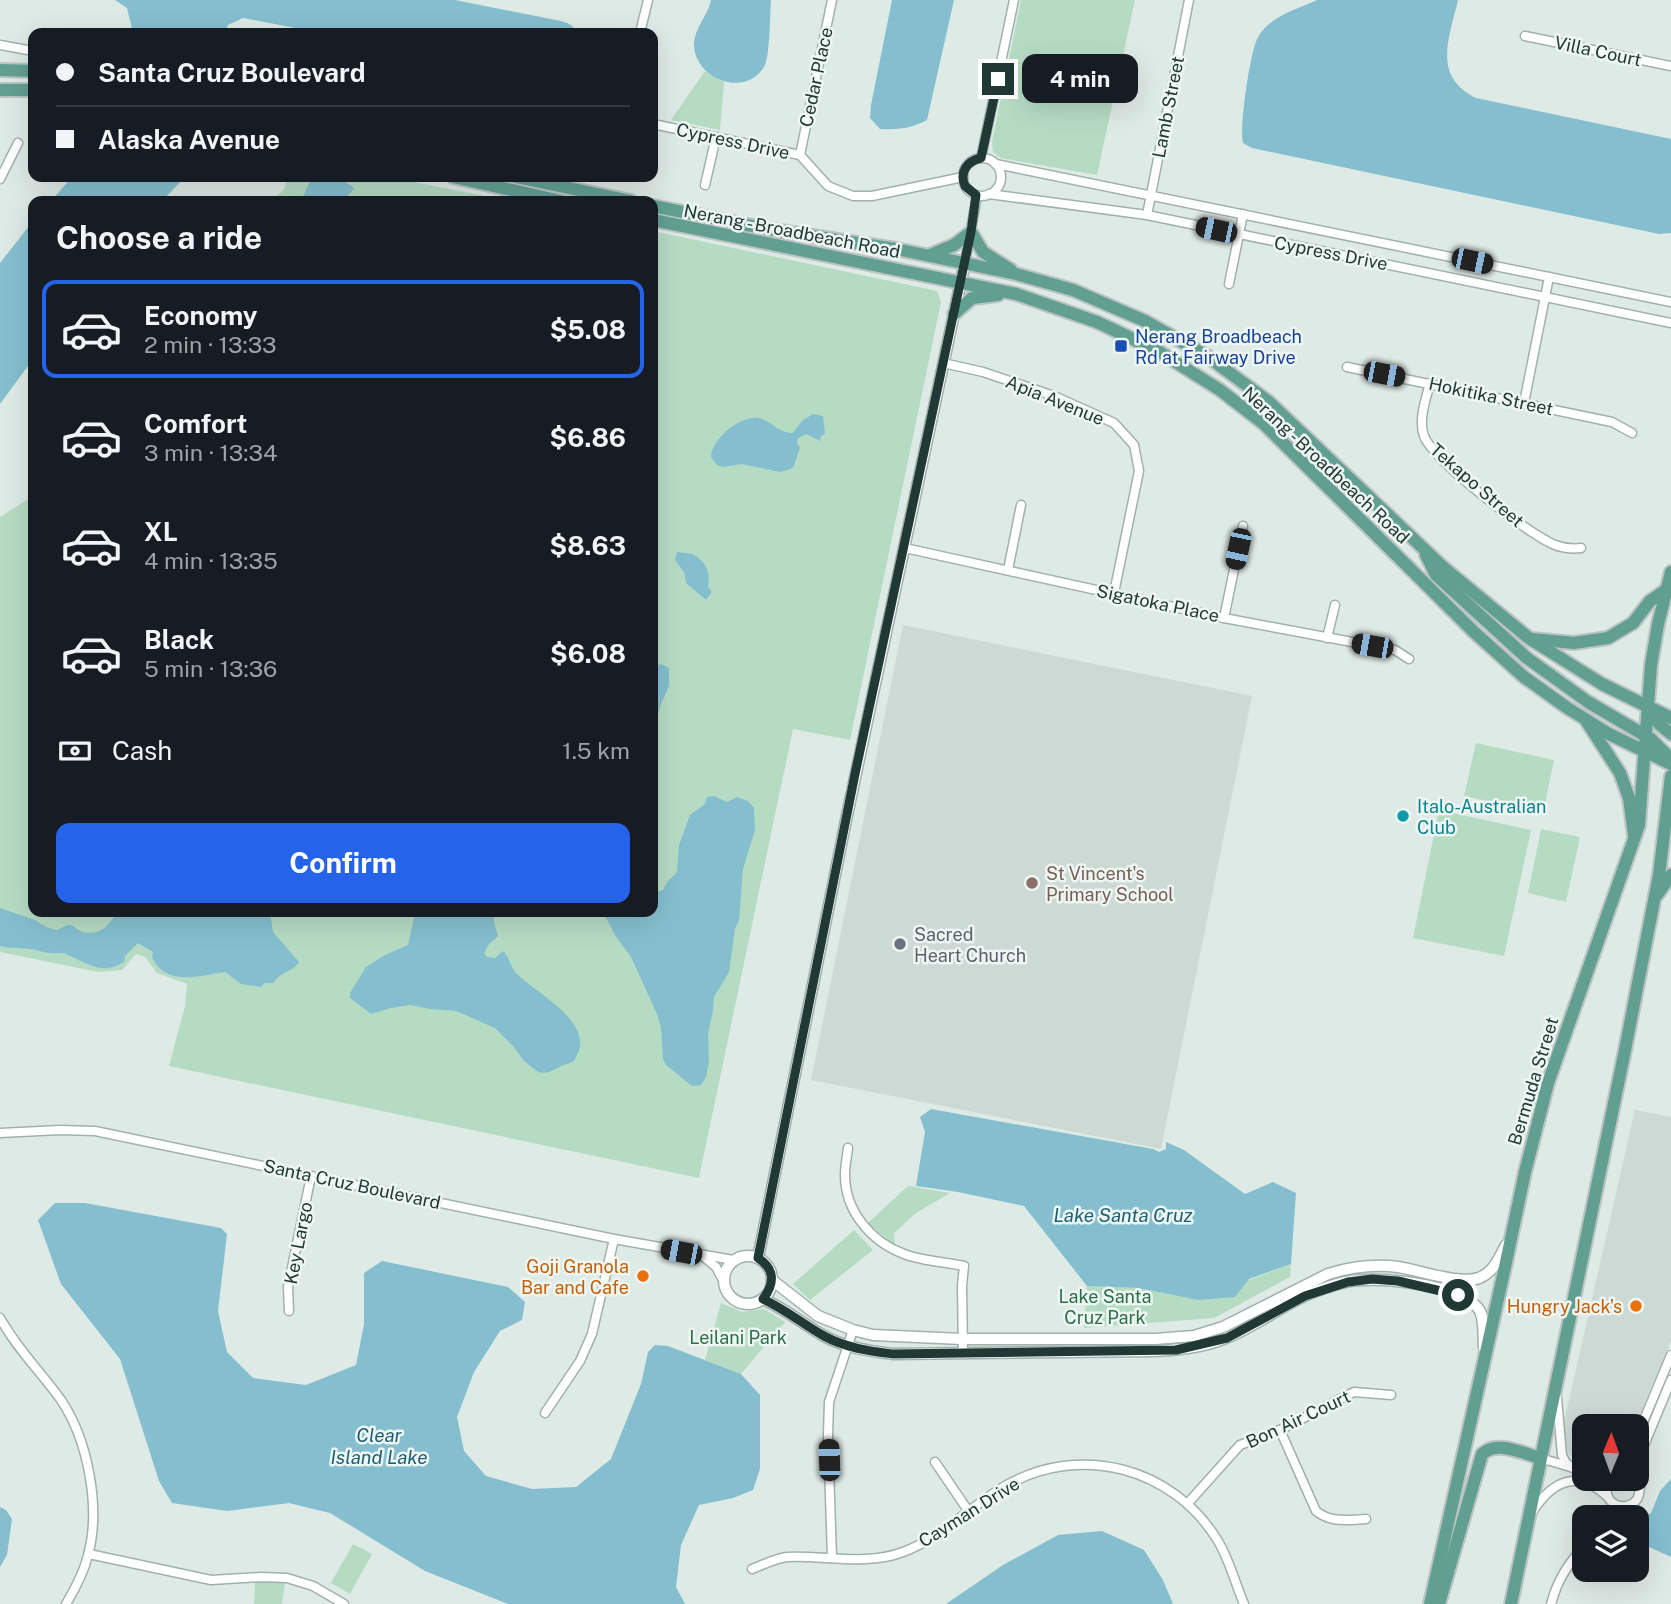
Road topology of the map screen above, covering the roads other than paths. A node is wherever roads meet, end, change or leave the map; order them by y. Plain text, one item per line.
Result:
1 (648, 0) edge
2 (832, 0) edge
3 (1014, 0) edge
4 (1189, 0) edge
5 (641, 28) edge
6 (1525, 36) dead end
7 (0, 45) edge
8 (28, 50) edge
9 (1671, 66) edge
10 (0, 71) edge
11 (28, 71) edge
12 (0, 89) edge
13 (28, 90) edge
14 (658, 125) edge
15 (716, 137) junction
16 (18, 143) dead end
17 (800, 155) junction
18 (981, 158) junction
19 (996, 164) junction
20 (962, 177) junction
21 (0, 178) edge
22 (476, 182) edge
23 (540, 182) edge
24 (705, 185) dead end
25 (989, 194) junction
26 (1151, 194) junction
27 (976, 195) junction
28 (538, 196) edge
29 (607, 196) edge
30 (658, 207) edge
31 (1147, 215) junction
32 (1243, 215) junction
33 (658, 221) edge
34 (971, 232) junction
35 (1240, 235) junction
36 (930, 256) junction
37 (965, 262) junction
38 (1016, 274) junction
39 (1549, 277) junction
40 (961, 282) junction
41 (1230, 284) dead end
42 (1016, 294) junction
43 (1545, 297) junction
44 (1671, 302) edge
45 (954, 314) junction
46 (1671, 323) edge
47 (943, 363) junction
48 (1346, 366) dead end
49 (1430, 383) junction
50 (1524, 403) junction
51 (1632, 433) dead end
52 (1021, 505) dead end
53 (1243, 526) dead end
54 (1422, 547) junction
55 (905, 548) junction
56 (1581, 548) dead end
57 (1008, 570) junction
58 (1671, 572) edge
59 (1666, 590) junction
60 (1114, 593) junction
61 (1335, 605) dead end
62 (1224, 618) junction
63 (1327, 638) junction
64 (1530, 639) junction
65 (1409, 659) dead end
66 (1648, 708) junction
67 (1671, 718) edge
68 (1585, 719) junction
69 (1671, 734) edge
70 (1646, 736) junction
71 (1645, 752) junction
72 (1671, 761) edge
73 (1671, 776) edge
74 (1636, 839) junction
75 (1671, 875) edge
76 (1654, 899) junction
77 (0, 1133) edge
78 (848, 1148) dead end
79 (311, 1175) junction
80 (1511, 1234) junction
81 (614, 1239) junction
82 (703, 1256) junction
83 (758, 1258) junction
84 (733, 1260) junction
85 (1359, 1266) junction
86 (1417, 1271) junction
87 (723, 1280) junction
88 (772, 1280) junction
89 (1360, 1280) junction
90 (1458, 1295) junction
91 (763, 1299) junction
92 (289, 1311) dead end
93 (0, 1318) edge
94 (853, 1330) junction
95 (962, 1339) junction
96 (848, 1346) junction
97 (963, 1353) junction
98 (1671, 1355) edge
99 (1485, 1359) junction
100 (1668, 1372) edge
101 (1671, 1380) edge
102 (1556, 1381) junction
103 (1391, 1395) dead end
104 (545, 1413) dead end
105 (1649, 1416) edge
106 (1649, 1420) edge
107 (1280, 1430) junction
108 (1540, 1458) junction
109 (934, 1462) dead end
110 (1572, 1467) edge
111 (1572, 1468) edge
112 (1607, 1491) edge
113 (1638, 1491) edge
114 (1608, 1497) junction
115 (1188, 1503) junction
116 (969, 1512) junction
117 (1366, 1519) dead end
118 (1527, 1521) junction
119 (89, 1554) junction
120 (832, 1558) junction
121 (1572, 1560) edge
122 (752, 1569) dead end
123 (66, 1604) edge
124 (344, 1604) edge
125 (1244, 1604) edge
126 (1430, 1604) edge
127 (1439, 1604) edge
128 (1511, 1604) edge
129 (1551, 1604) edge

1 - 5 street
2 - 17 street, Cedar Place
3 - 18 street
4 - 26 street, Lamb Street
6 - 9 street, Villa Court
7 - 8 street
10 - 11 main road
12 - 13 main road
14 - 15 street, Cypress Drive
15 - 17 street, Cypress Drive
15 - 24 street
16 - 21 street
17 - 20 street, Cypress Drive
18 - 19 street
18 - 20 street
19 - 25 street
19 - 26 street, Cypress Drive
20 - 27 street
22 - 28 main road
23 - 29 main road
25 - 27 street
25 - 31 street, Cypress Drive
26 - 31 street, Lamb Street
26 - 32 street, Cypress Drive
27 - 34 street
30 - 36 main road, Nerang - Broadbeach Road
31 - 35 street, Cypress Drive
32 - 35 street
32 - 39 street, Cypress Drive
33 - 40 main road, Nerang - Broadbeach Road
34 - 36 main road
34 - 37 street
34 - 38 main road
35 - 41 street
35 - 43 street, Cypress Drive
36 - 37 main road, Nerang - Broadbeach Road
37 - 38 main road, Nerang - Broadbeach Road
37 - 40 street
38 - 54 main road, Nerang - Broadbeach Road
39 - 43 street
39 - 44 street, Cypress Drive
40 - 42 main road, Nerang - Broadbeach Road
40 - 45 street
42 - 45 main road
42 - 68 main road, Nerang - Broadbeach Road
43 - 46 street, Cypress Drive
43 - 50 street
45 - 47 street
47 - 55 street
47 - 60 street, Apia Avenue
48 - 49 street, Hokitika Street
49 - 50 street, Hokitika Street
49 - 56 street, Tekapo Street
50 - 51 street, Hokitika Street
52 - 57 street
53 - 62 street
54 - 64 main road, Nerang - Broadbeach Road
54 - 70 main road
55 - 57 street, Sigatoka Place
55 - 83 street
57 - 60 street, Sigatoka Place
58 - 59 main road, Bermuda Street
59 - 64 main road
59 - 66 main road, Bermuda Street
60 - 62 street, Sigatoka Place
61 - 63 street
62 - 63 street, Sigatoka Place
63 - 65 street, Sigatoka Place
64 - 66 main road, Nerang - Broadbeach Road
66 - 67 main road, Nerang - Broadbeach Road
66 - 69 main road
66 - 70 main road, Bermuda Street
68 - 71 main road, Nerang - Broadbeach Road
68 - 74 main road
70 - 71 main road, Bermuda Street
70 - 72 main road
71 - 72 main road, Nerang - Broadbeach Road
71 - 74 main road, Bermuda Street
73 - 76 main road
74 - 80 main road, Bermuda Street
75 - 76 main road
76 - 102 main road
77 - 79 street, Santa Cruz Boulevard
78 - 95 street
79 - 81 street, Santa Cruz Boulevard
79 - 92 street, Key Largo
80 - 86 street
80 - 99 main road, Bermuda Street
81 - 82 street, Santa Cruz Boulevard
81 - 104 street
82 - 84 street, Santa Cruz Boulevard
82 - 87 street
83 - 84 street
83 - 88 street
84 - 87 street
85 - 86 street
85 - 89 street
85 - 95 street
86 - 90 street
87 - 91 street
88 - 91 street
88 - 94 street
89 - 90 street
89 - 97 street
90 - 99 street
91 - 96 street
93 - 119 street
94 - 95 street
94 - 96 street
95 - 97 street
96 - 97 street
96 - 120 street
98 - 100 street
99 - 126 main road, Bermuda Street
100 - 105 street
101 - 106 street
102 - 108 main road
102 - 110 street
103 - 107 street, Bon Air Court
107 - 115 street, Bon Air Court
107 - 117 street
108 - 111 street
108 - 118 main road
108 - 127 main road
109 - 116 street
112 - 114 street
113 - 114 street
114 - 118 street
115 - 116 street, Cayman Drive
115 - 125 street, Cayman Drive
116 - 120 street, Cayman Drive
118 - 128 main road
119 - 123 street
119 - 124 street
120 - 122 street, Cayman Drive
121 - 129 street

